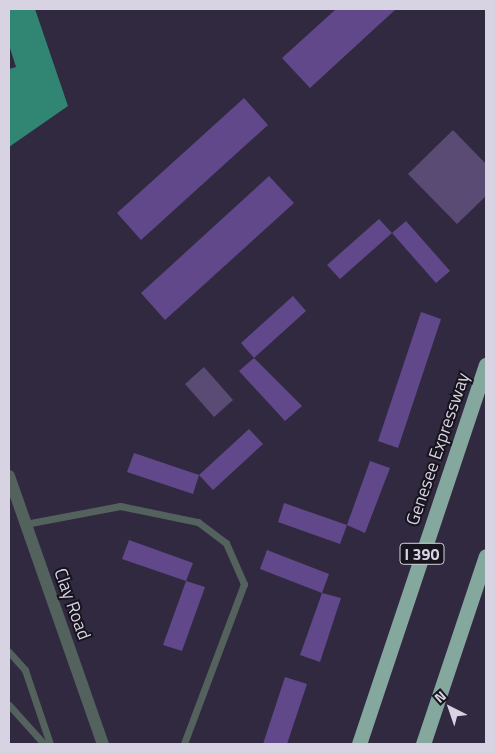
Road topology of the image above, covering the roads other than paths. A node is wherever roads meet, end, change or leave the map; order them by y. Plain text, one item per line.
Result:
1 (486, 364) edge
2 (9, 476) edge
3 (25, 524) junction
4 (486, 556) edge
5 (9, 652) edge
6 (9, 705) edge
7 (44, 744) edge
8 (50, 744) edge
9 (103, 744) edge
10 (184, 744) edge
11 (359, 744) edge
12 (423, 744) edge

1 - 11 highway, Genesee Expressway / I 390
2 - 3 street, Clay Road
3 - 9 street, Clay Road
3 - 10 lane
4 - 12 highway
5 - 8 lane
6 - 7 lane

